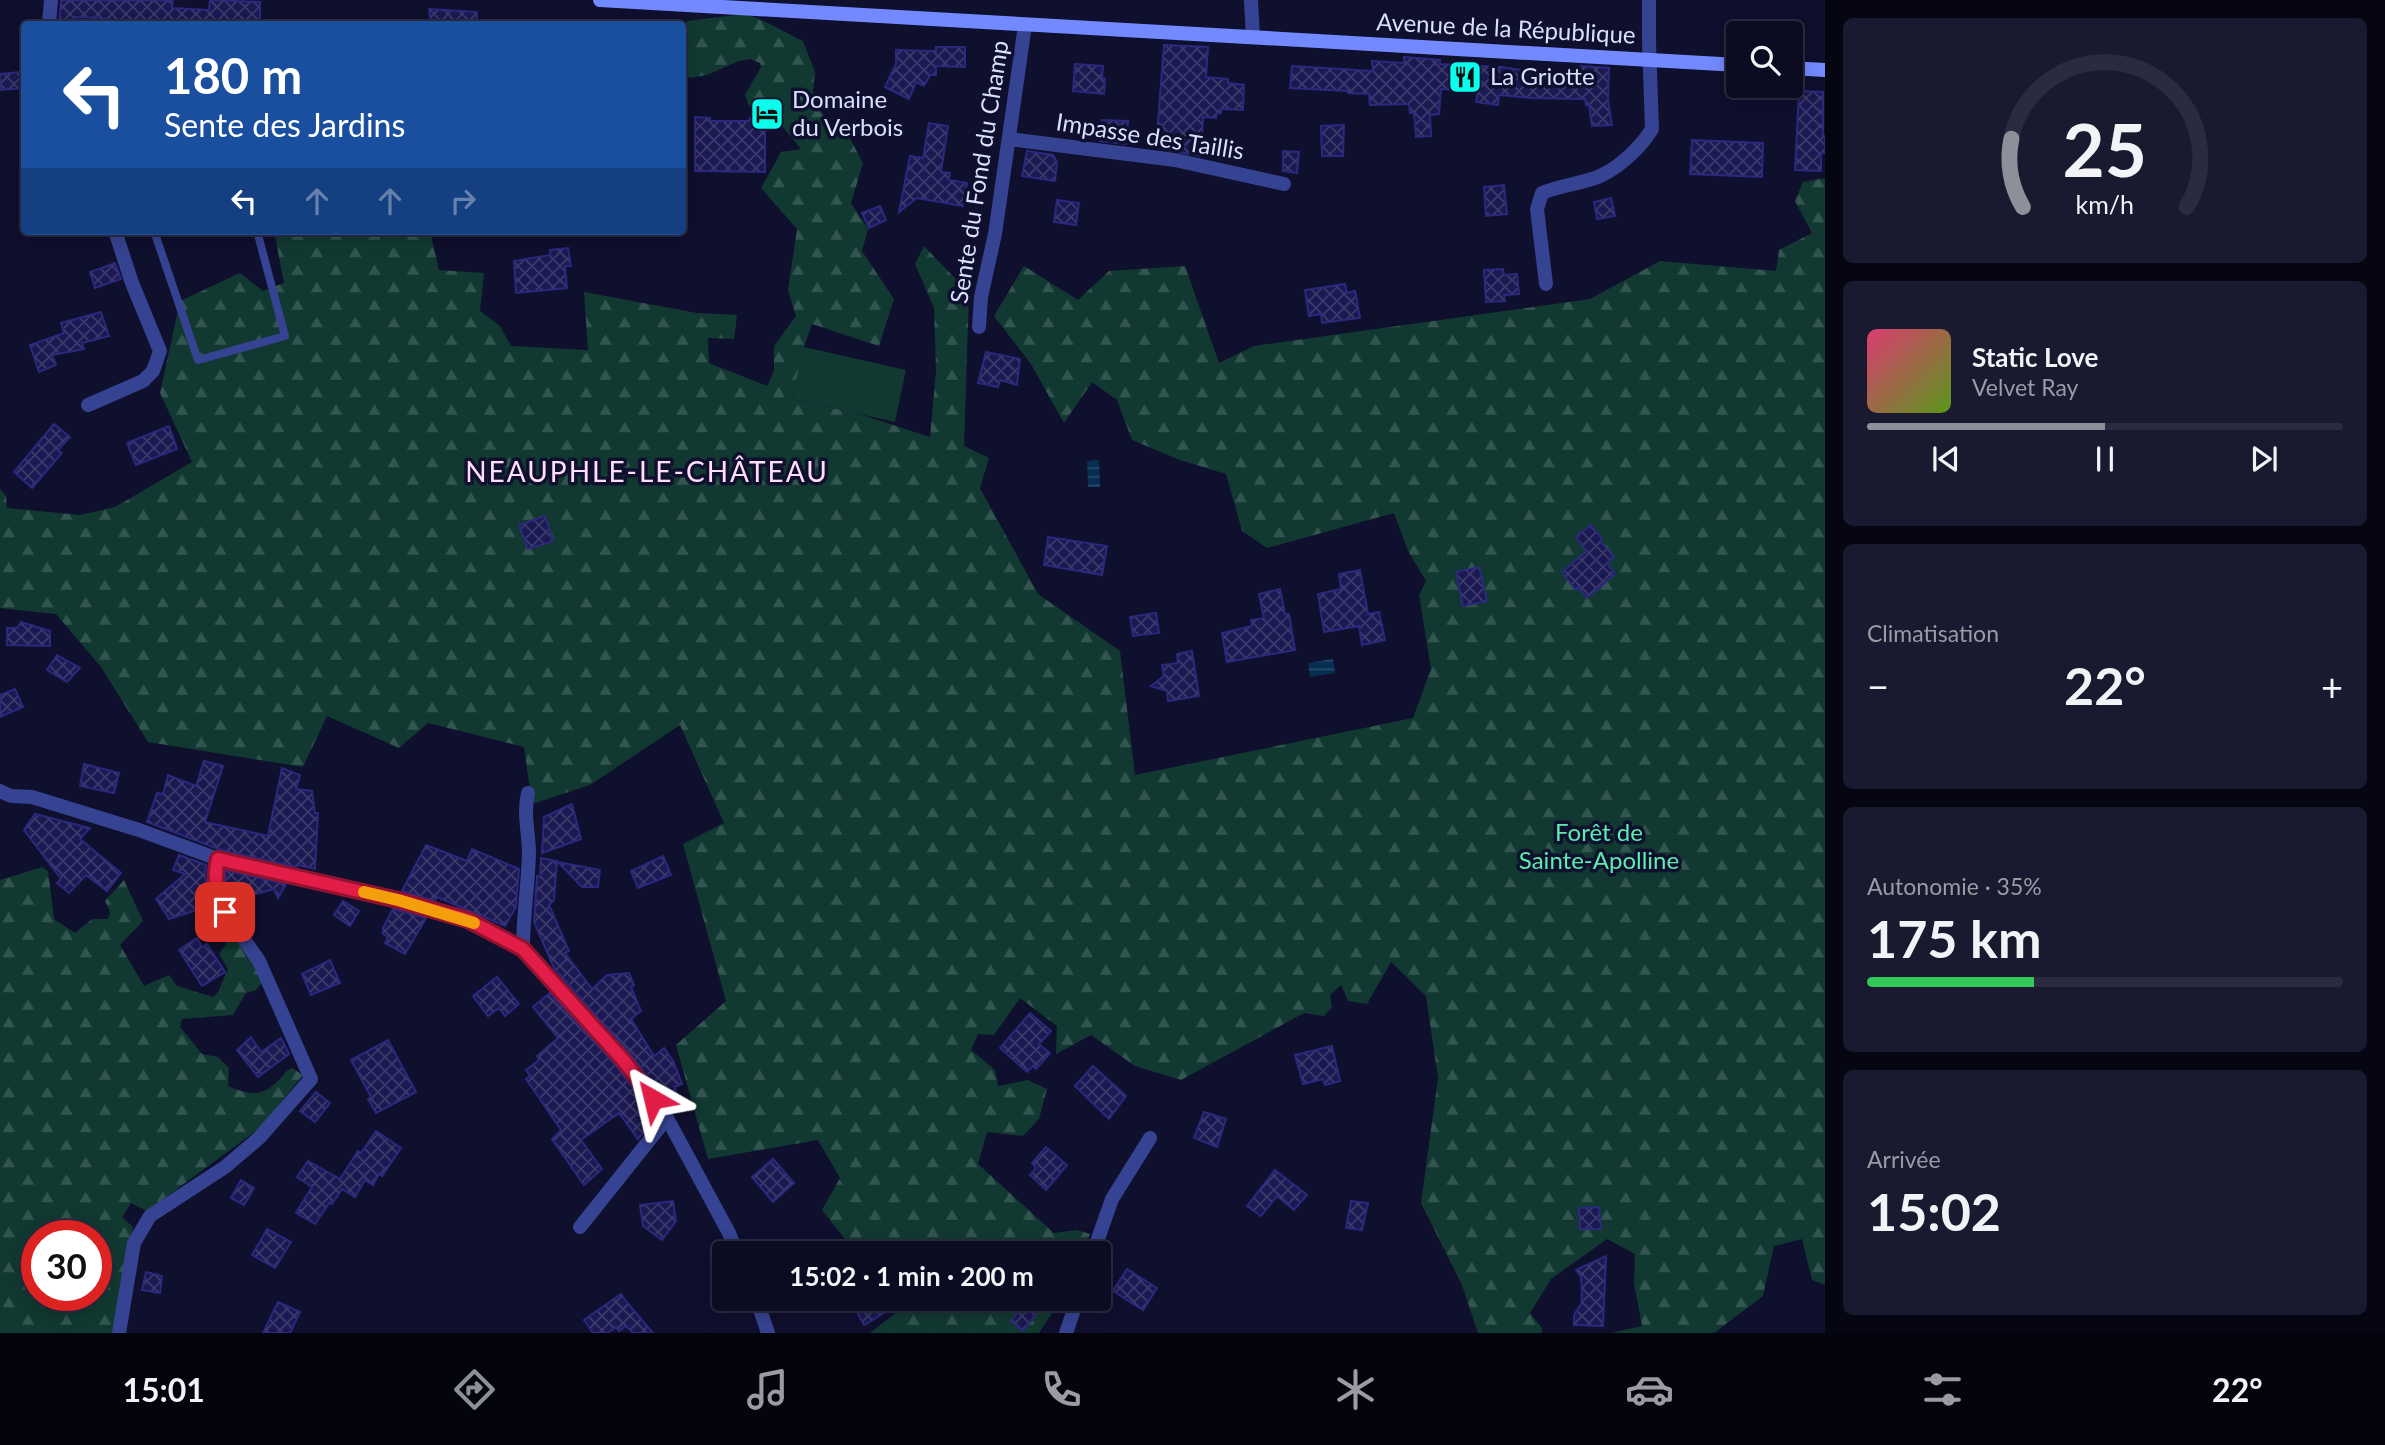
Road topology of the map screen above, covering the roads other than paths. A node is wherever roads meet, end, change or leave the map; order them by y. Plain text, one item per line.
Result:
1 (51, 0) edge
2 (600, 0) edge
3 (1251, 0) edge
4 (1649, 0) edge
5 (49, 21) edge
6 (1025, 25) junction
7 (1253, 37) junction
8 (1650, 60) junction
9 (1726, 64) edge
10 (1803, 69) edge
11 (1825, 70) edge
12 (1009, 139) junction
13 (1284, 184) dead end
14 (116, 235) edge
15 (154, 235) edge
16 (258, 235) edge
17 (1546, 284) dead end
18 (979, 327) dead end
19 (88, 405) dead end
20 (0, 791) edge
21 (528, 793) dead end
22 (218, 859) junction
23 (523, 949) junction
24 (667, 1118) junction
25 (1150, 1138) dead end
26 (580, 1227) dead end
27 (732, 1241) edge
28 (1097, 1241) edge
29 (760, 1311) edge
30 (1074, 1311) edge
31 (119, 1333) edge
32 (768, 1333) edge
33 (1066, 1333) edge

1 - 5 street
2 - 6 main road, Avenue de la République
3 - 7 street
4 - 8 street
6 - 7 main road, Avenue de la République
6 - 12 street, Sente du Fond du Champ
7 - 8 main road, Avenue de la République
8 - 9 main road, Avenue de la République
8 - 17 street
10 - 11 main road
12 - 13 street, Impasse des Taillis
12 - 18 street, Sente du Fond du Champ
14 - 19 street
15 - 16 lane
20 - 22 street
21 - 23 street
22 - 23 street
22 - 31 street
23 - 24 street
24 - 26 street
24 - 27 street
25 - 28 street
29 - 32 street
30 - 33 street

